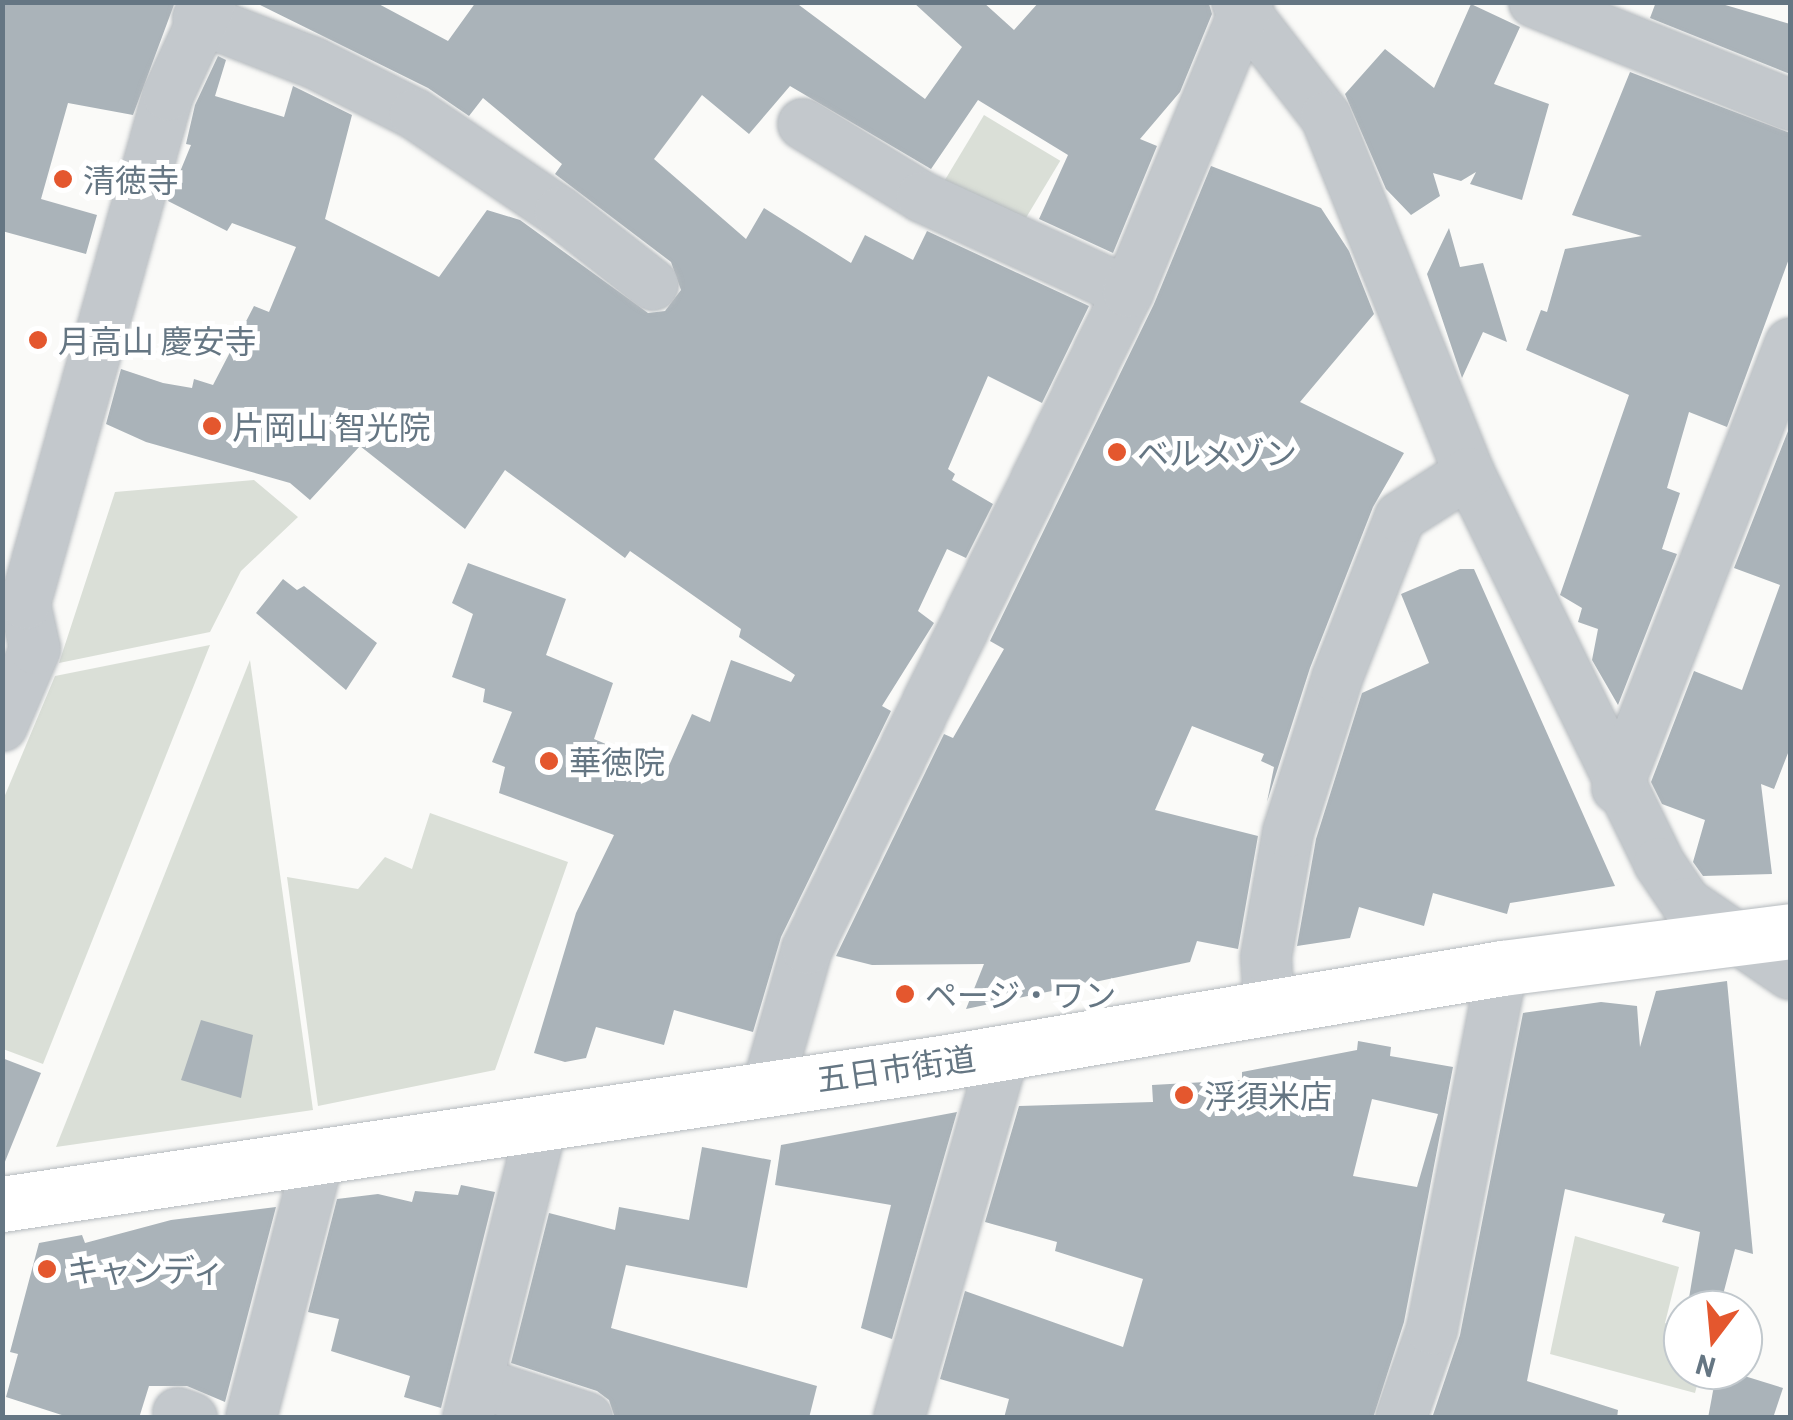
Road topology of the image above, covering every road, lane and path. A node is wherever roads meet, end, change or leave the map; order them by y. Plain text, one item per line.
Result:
1 (1534, 2) edge
2 (1243, 5) edge
3 (204, 10) edge
4 (1790, 105) edge
5 (803, 124) dead end
6 (652, 285) dead end
7 (1128, 292) junction
8 (1790, 344) edge
9 (1772, 448) edge
10 (1470, 473) junction
11 (2, 726) edge
12 (1617, 788) junction
13 (1790, 931) edge
14 (1737, 936) junction
15 (1502, 968) junction
16 (1790, 974) edge
17 (1269, 1008) junction
18 (1004, 1052) junction
19 (768, 1085) junction
20 (542, 1124) junction
21 (318, 1154) junction
22 (2, 1204) edge
23 (473, 1400) edge
24 (251, 1418) edge
25 (587, 1418) edge
26 (899, 1418) edge
27 (1402, 1418) edge

1 - 4 street
2 - 7 street
2 - 10 street
3 - 6 street
3 - 11 street
5 - 7 street
7 - 19 street
8 - 9 street
9 - 12 street
10 - 12 street
10 - 17 street
12 - 14 street
13 - 14 main road, 五日市街道
14 - 15 main road, 五日市街道
14 - 16 street
15 - 17 main road, 五日市街道
15 - 27 street
17 - 18 main road, 五日市街道
18 - 19 main road, 五日市街道
18 - 26 street
19 - 20 main road, 五日市街道
20 - 21 main road, 五日市街道
20 - 23 street
21 - 22 main road, 五日市街道
21 - 24 street
23 - 25 street

